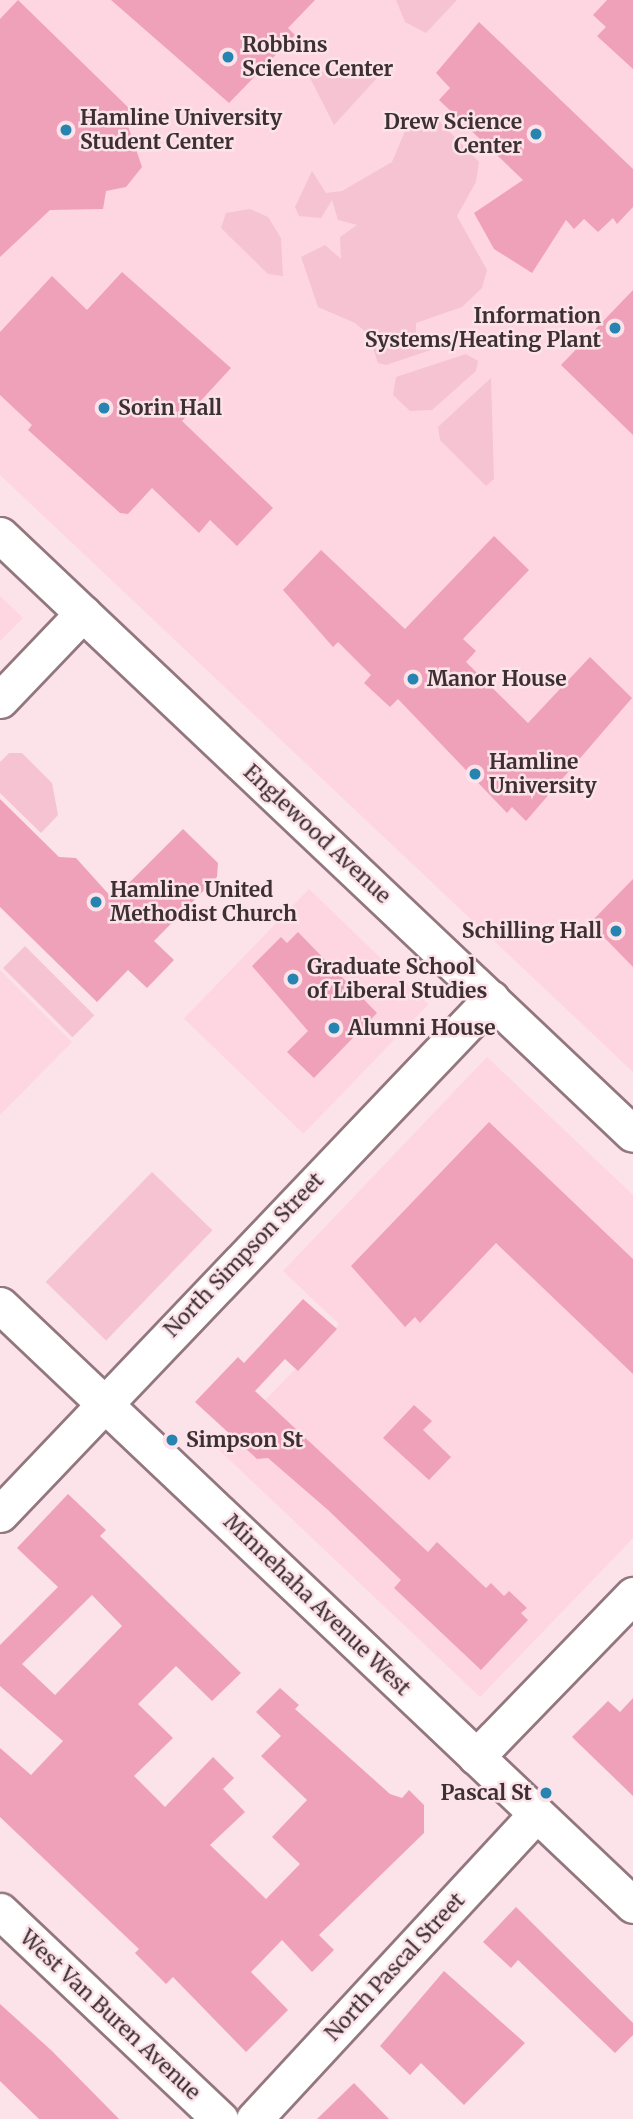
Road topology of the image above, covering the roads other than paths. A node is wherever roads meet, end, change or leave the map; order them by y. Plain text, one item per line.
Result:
1 (0, 535) edge
2 (83, 613) junction
3 (0, 700) edge
4 (491, 999) junction
5 (633, 1134) edge
6 (0, 1305) edge
7 (104, 1402) junction
8 (0, 1514) edge
9 (633, 1595) edge
10 (476, 1756) junction
11 (536, 1814) junction
12 (633, 1905) edge
13 (0, 1911) edge
14 (220, 2119) edge
15 (254, 2119) edge

1 - 2 street, Englewood Avenue
2 - 3 street
2 - 4 street, Englewood Avenue
4 - 5 street, Englewood Avenue
4 - 7 street, North Simpson Street
6 - 7 street, Minnehaha Avenue West
7 - 8 street, North Simpson Street
7 - 10 street, Minnehaha Avenue West
9 - 10 street
10 - 11 street, Minnehaha Avenue West
11 - 12 street, Minnehaha Avenue West
11 - 15 street, North Pascal Street
13 - 14 street, West Van Buren Avenue

